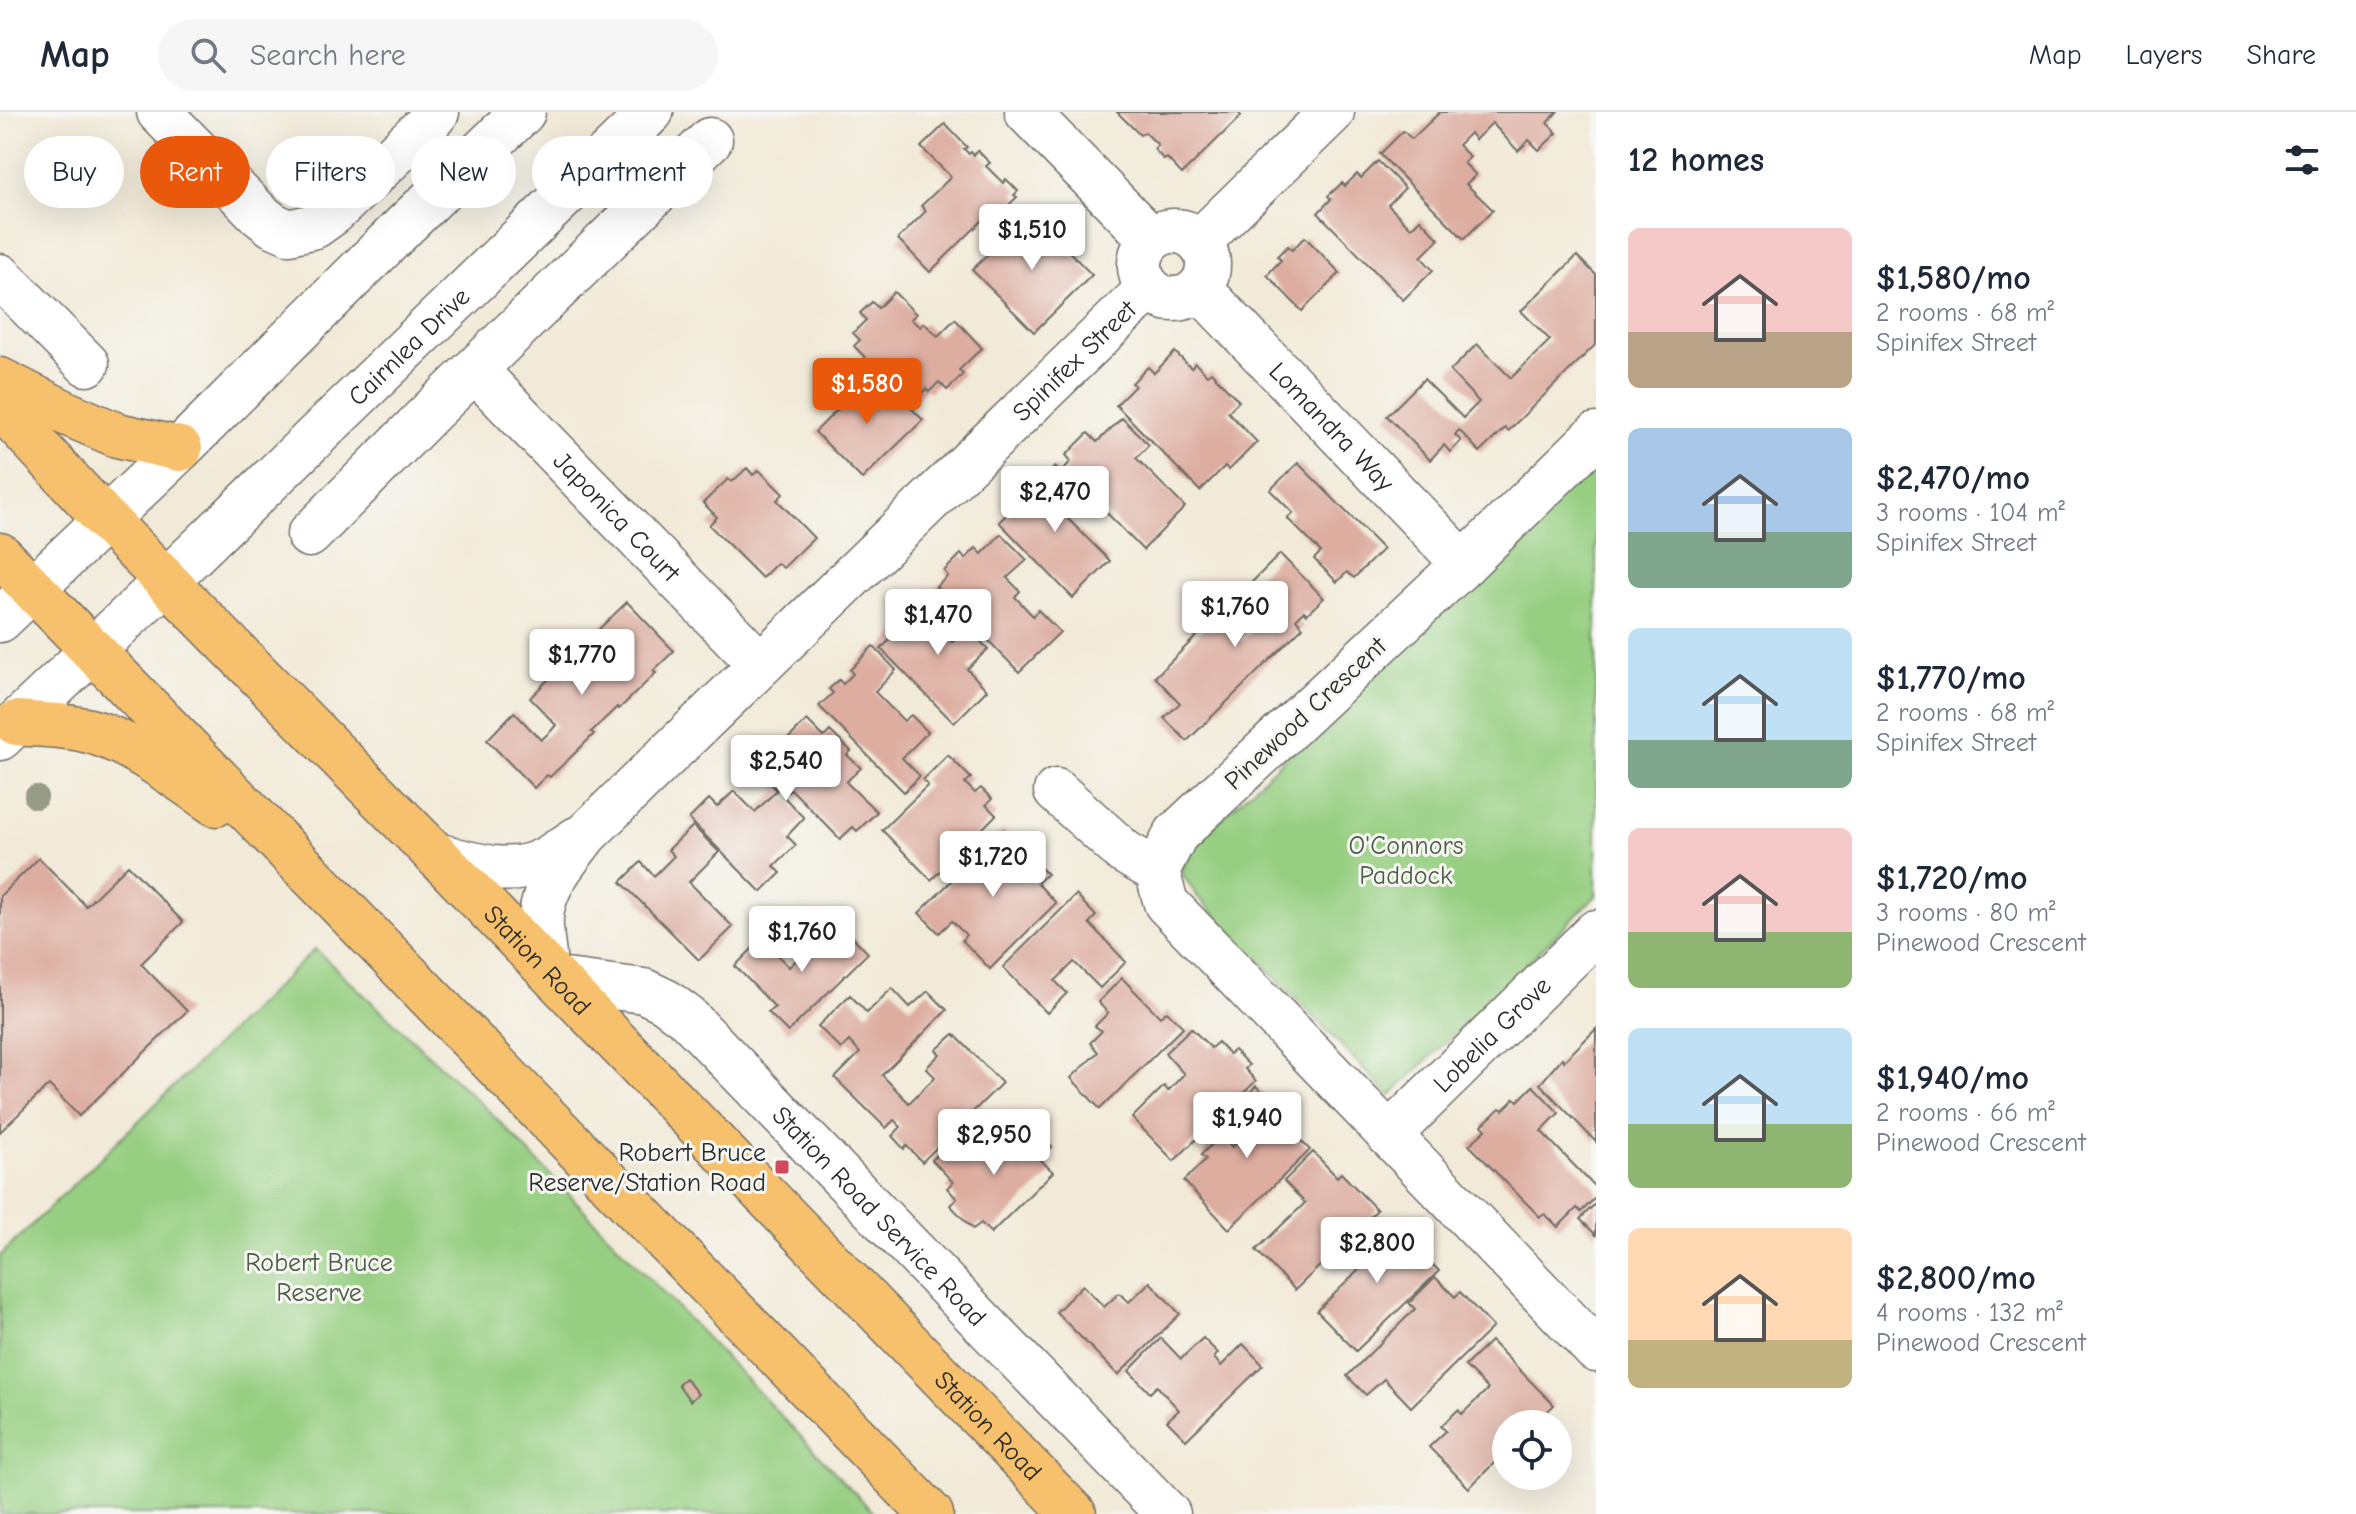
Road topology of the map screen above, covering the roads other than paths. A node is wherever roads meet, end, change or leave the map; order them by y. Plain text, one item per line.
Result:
1 (159, 112) edge
2 (437, 112) edge
3 (523, 112) edge
4 (651, 112) edge
5 (1027, 112) edge
6 (1332, 112) edge
7 (640, 208) edge
8 (1151, 239) junction
9 (1199, 242) junction
10 (0, 276) edge
11 (1149, 288) junction
12 (1199, 288) junction
13 (87, 364) dead end
14 (475, 370) junction
15 (0, 380) edge
16 (0, 406) edge
17 (1596, 435) edge
18 (180, 449) junction
19 (105, 519) junction
20 (309, 535) dead end
21 (0, 555) edge
22 (1464, 564) junction
23 (166, 581) junction
24 (32, 588) junction
25 (0, 620) edge
26 (93, 649) junction
27 (760, 664) junction
28 (8, 730) edge
29 (1056, 791) dead end
30 (586, 834) junction
31 (288, 852) junction
32 (436, 855) junction
33 (1157, 871) junction
34 (1596, 932) edge
35 (551, 974) junction
36 (1389, 1135) junction
37 (1596, 1350) edge
38 (931, 1514) edge
39 (1074, 1514) edge
40 (1168, 1514) edge

1 - 2 street
3 - 18 street
4 - 23 street, Cairnlea Drive
5 - 8 street
6 - 9 street
7 - 14 street
8 - 9 street
8 - 11 street
9 - 12 street
10 - 13 street
11 - 12 street
11 - 27 street, Spinifex Street
12 - 22 street, Lomandra Way
14 - 20 street
14 - 27 street, Japonica Court
15 - 18 main road
16 - 19 main road, Station Road
17 - 22 street, Pinewood Crescent
18 - 19 street
19 - 23 main road, Station Road
19 - 24 street
21 - 24 main road
22 - 33 street, Pinewood Crescent
23 - 26 street, Cairnlea Drive
23 - 32 main road, Station Road
24 - 25 street
24 - 26 main road
26 - 28 street, Cairnlea Drive
26 - 31 main road
27 - 30 street, Spinifex Street
28 - 31 main road
29 - 33 street
30 - 32 street, Spinifex Street
30 - 35 street, Spinifex Street
31 - 38 main road
32 - 35 main road, Station Road
33 - 36 street
34 - 36 street, Lobelia Grove
35 - 39 main road, Station Road
35 - 40 street, Station Road Service Road
36 - 37 street

